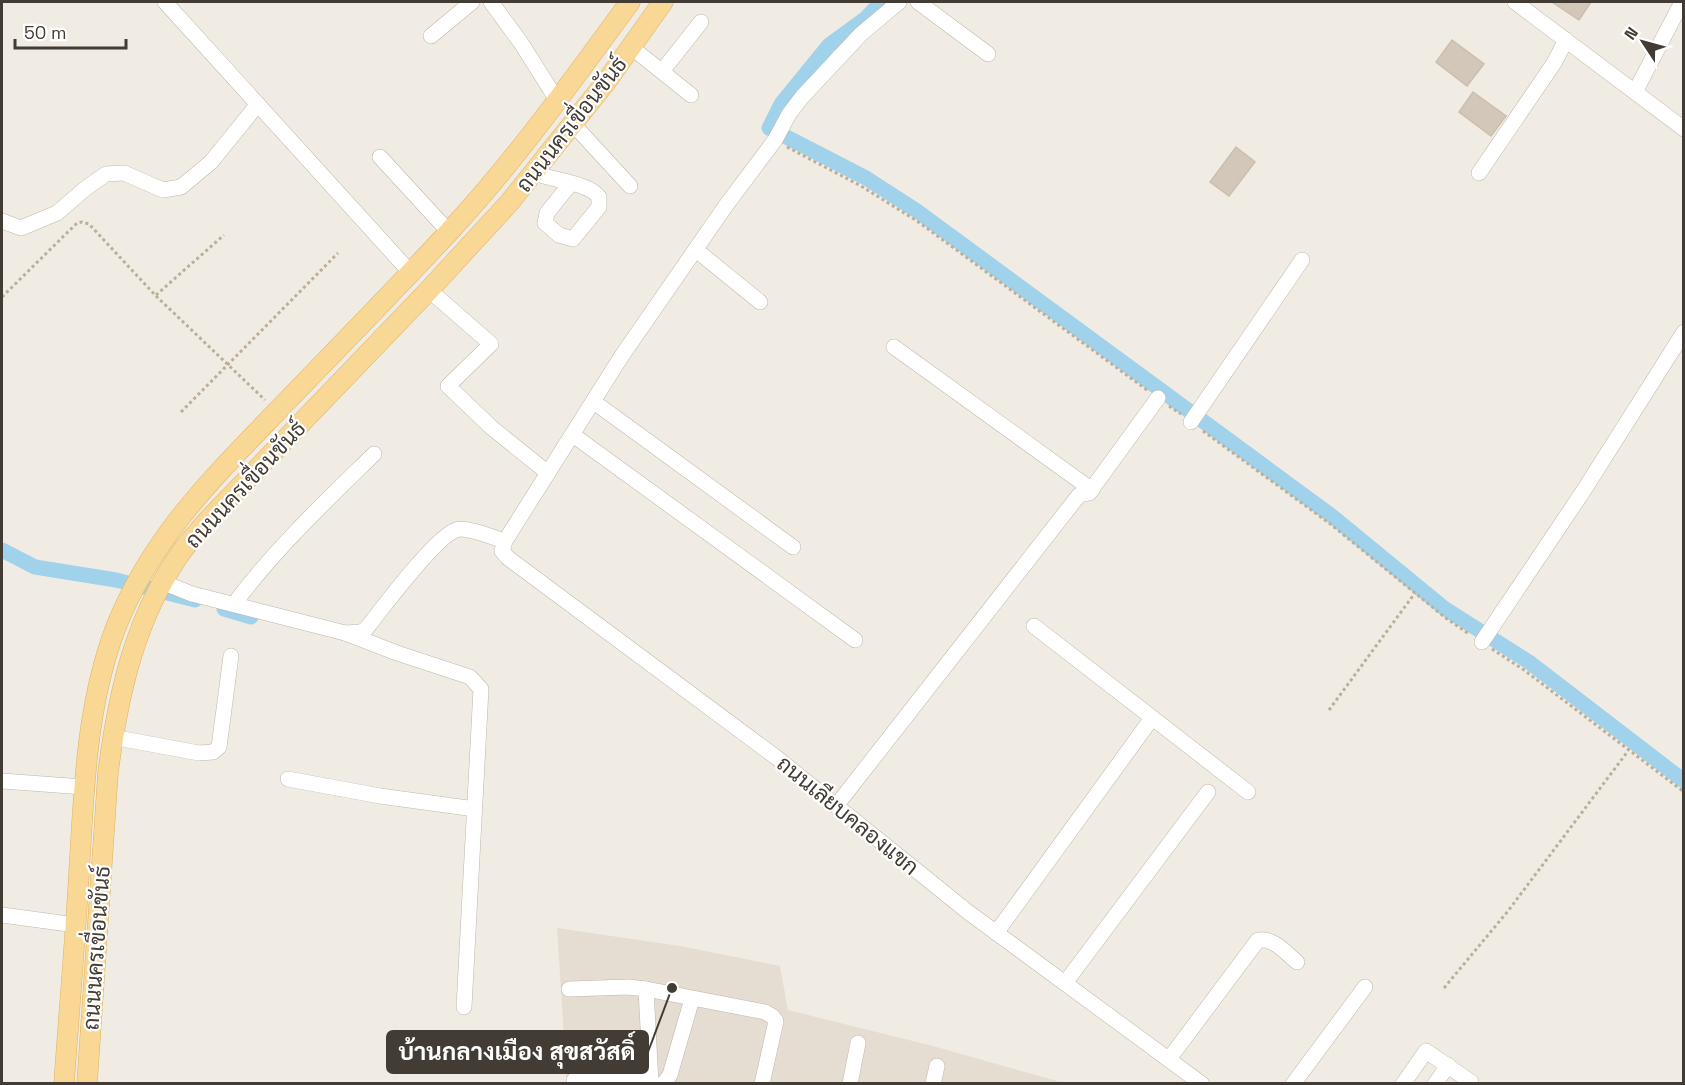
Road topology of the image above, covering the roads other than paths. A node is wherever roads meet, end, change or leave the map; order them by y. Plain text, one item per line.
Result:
1 (165, 2) edge
2 (472, 2) edge
3 (491, 2) edge
4 (630, 2) edge
5 (663, 2) edge
6 (899, 2) edge
7 (918, 2) edge
8 (1515, 2) edge
9 (1682, 2) edge
10 (700, 22) dead end
11 (609, 31) junction
12 (431, 36) dead end
13 (1566, 40) junction
14 (631, 47) junction
15 (988, 54) dead end
16 (663, 70) junction
17 (1635, 92) junction
18 (691, 95) dead end
19 (557, 100) junction
20 (258, 104) junction
21 (573, 124) junction
22 (1683, 129) edge
23 (380, 157) dead end
24 (534, 173) junction
25 (1479, 173) dead end
26 (571, 183) dead end
27 (630, 186) dead end
28 (2, 221) edge
29 (449, 232) junction
30 (696, 250) junction
31 (1302, 260) dead end
32 (411, 272) junction
33 (429, 290) junction
34 (760, 302) dead end
35 (1683, 332) edge
36 (894, 347) dead end
37 (324, 363) junction
38 (342, 380) junction
39 (1158, 398) road end
40 (594, 402) junction
41 (1194, 416) road end
42 (573, 435) junction
43 (374, 454) dead end
44 (548, 473) junction
45 (1092, 490) junction
46 (504, 541) junction
47 (793, 548) dead end
48 (158, 590) junction
49 (234, 604) junction
50 (1034, 626) dead end
51 (345, 633) junction
52 (1486, 636) road end
53 (855, 640) dead end
54 (231, 656) dead end
55 (1152, 718) junction
56 (112, 737) junction
57 (288, 779) dead end
58 (2, 781) edge
59 (84, 787) junction
60 (1208, 792) dead end
61 (1248, 792) dead end
62 (836, 806) junction
63 (475, 809) junction
64 (2, 915) edge
65 (76, 925) junction
66 (996, 933) junction
67 (74, 951) junction
68 (96, 952) junction
69 (1297, 962) dead end
70 (1065, 983) junction
71 (1365, 987) dead end
72 (569, 989) dead end
73 (645, 989) junction
74 (693, 999) junction
75 (464, 1007) dead end
76 (858, 1043) dead end
77 (1169, 1059) junction
78 (1448, 1065) junction
79 (937, 1066) dead end
80 (650, 1079) edge
81 (574, 1080) dead end
82 (1471, 1082) dead end
83 (64, 1083) edge
84 (87, 1083) edge
85 (663, 1083) edge
86 (762, 1083) edge
87 (850, 1083) edge
88 (933, 1083) edge
89 (1202, 1083) edge
90 (1293, 1083) edge
91 (1403, 1083) edge
92 (1435, 1083) edge

1 - 20 street
2 - 12 street
3 - 19 street
4 - 11 main road, ถนนนครเขื่อนขันธ์
5 - 14 main road, ถนนนครเขื่อนขันธ์
6 - 30 street
7 - 15 street
8 - 13 street
9 - 17 street
10 - 16 street
11 - 14 main road
11 - 19 main road, ถนนนครเขื่อนขันธ์
13 - 17 street
13 - 25 street
14 - 16 street
14 - 21 main road, ถนนนครเขื่อนขันธ์
16 - 18 street
17 - 22 street
19 - 29 main road, ถนนนครเขื่อนขันธ์
20 - 28 street
20 - 32 street
21 - 24 main road, ถนนนครเขื่อนขันธ์
21 - 27 street
23 - 29 street
24 - 26 street
24 - 33 main road, ถนนนครเขื่อนขันธ์
29 - 32 main road, ถนนนครเขื่อนขันธ์
30 - 34 street
30 - 40 street
31 - 41 street
32 - 37 main road, ถนนนครเขื่อนขันธ์
33 - 38 main road, ถนนนครเขื่อนขันธ์
33 - 44 street
35 - 52 street
36 - 45 street
37 - 38 main road
37 - 59 main road, ถนนนครเขื่อนขันธ์
38 - 48 main road, ถนนนครเขื่อนขันธ์
39 - 45 street
40 - 42 street
40 - 47 street
42 - 44 street
42 - 53 street
43 - 49 street
44 - 46 street
45 - 62 street
46 - 51 street
46 - 62 street, ถนนเลียบคลองแขก
48 - 49 street
48 - 56 main road, ถนนนครเขื่อนขันธ์
49 - 51 street
50 - 55 street
51 - 63 street
54 - 56 street
55 - 61 street
55 - 66 street
56 - 68 main road, ถนนนครเขื่อนขันธ์
57 - 63 street
58 - 59 street
59 - 65 main road, ถนนนครเขื่อนขันธ์
60 - 70 street
62 - 66 street, ถนนเลียบคลองแขก
63 - 75 street
64 - 65 street
65 - 67 main road, ถนนนครเขื่อนขันธ์
66 - 70 street, ถนนเลียบคลองแขก
67 - 68 main road
67 - 83 main road, ถนนนครเขื่อนขันธ์
68 - 84 main road, ถนนนครเขื่อนขันธ์
69 - 77 street
70 - 77 street, ถนนเลียบคลองแขก
71 - 90 street
72 - 73 street
73 - 74 street
73 - 80 street
74 - 85 street
74 - 86 street
76 - 87 street
77 - 89 street, ถนนเลียบคลองแขก
78 - 82 street
78 - 91 street
78 - 92 street
79 - 88 street
80 - 81 street

